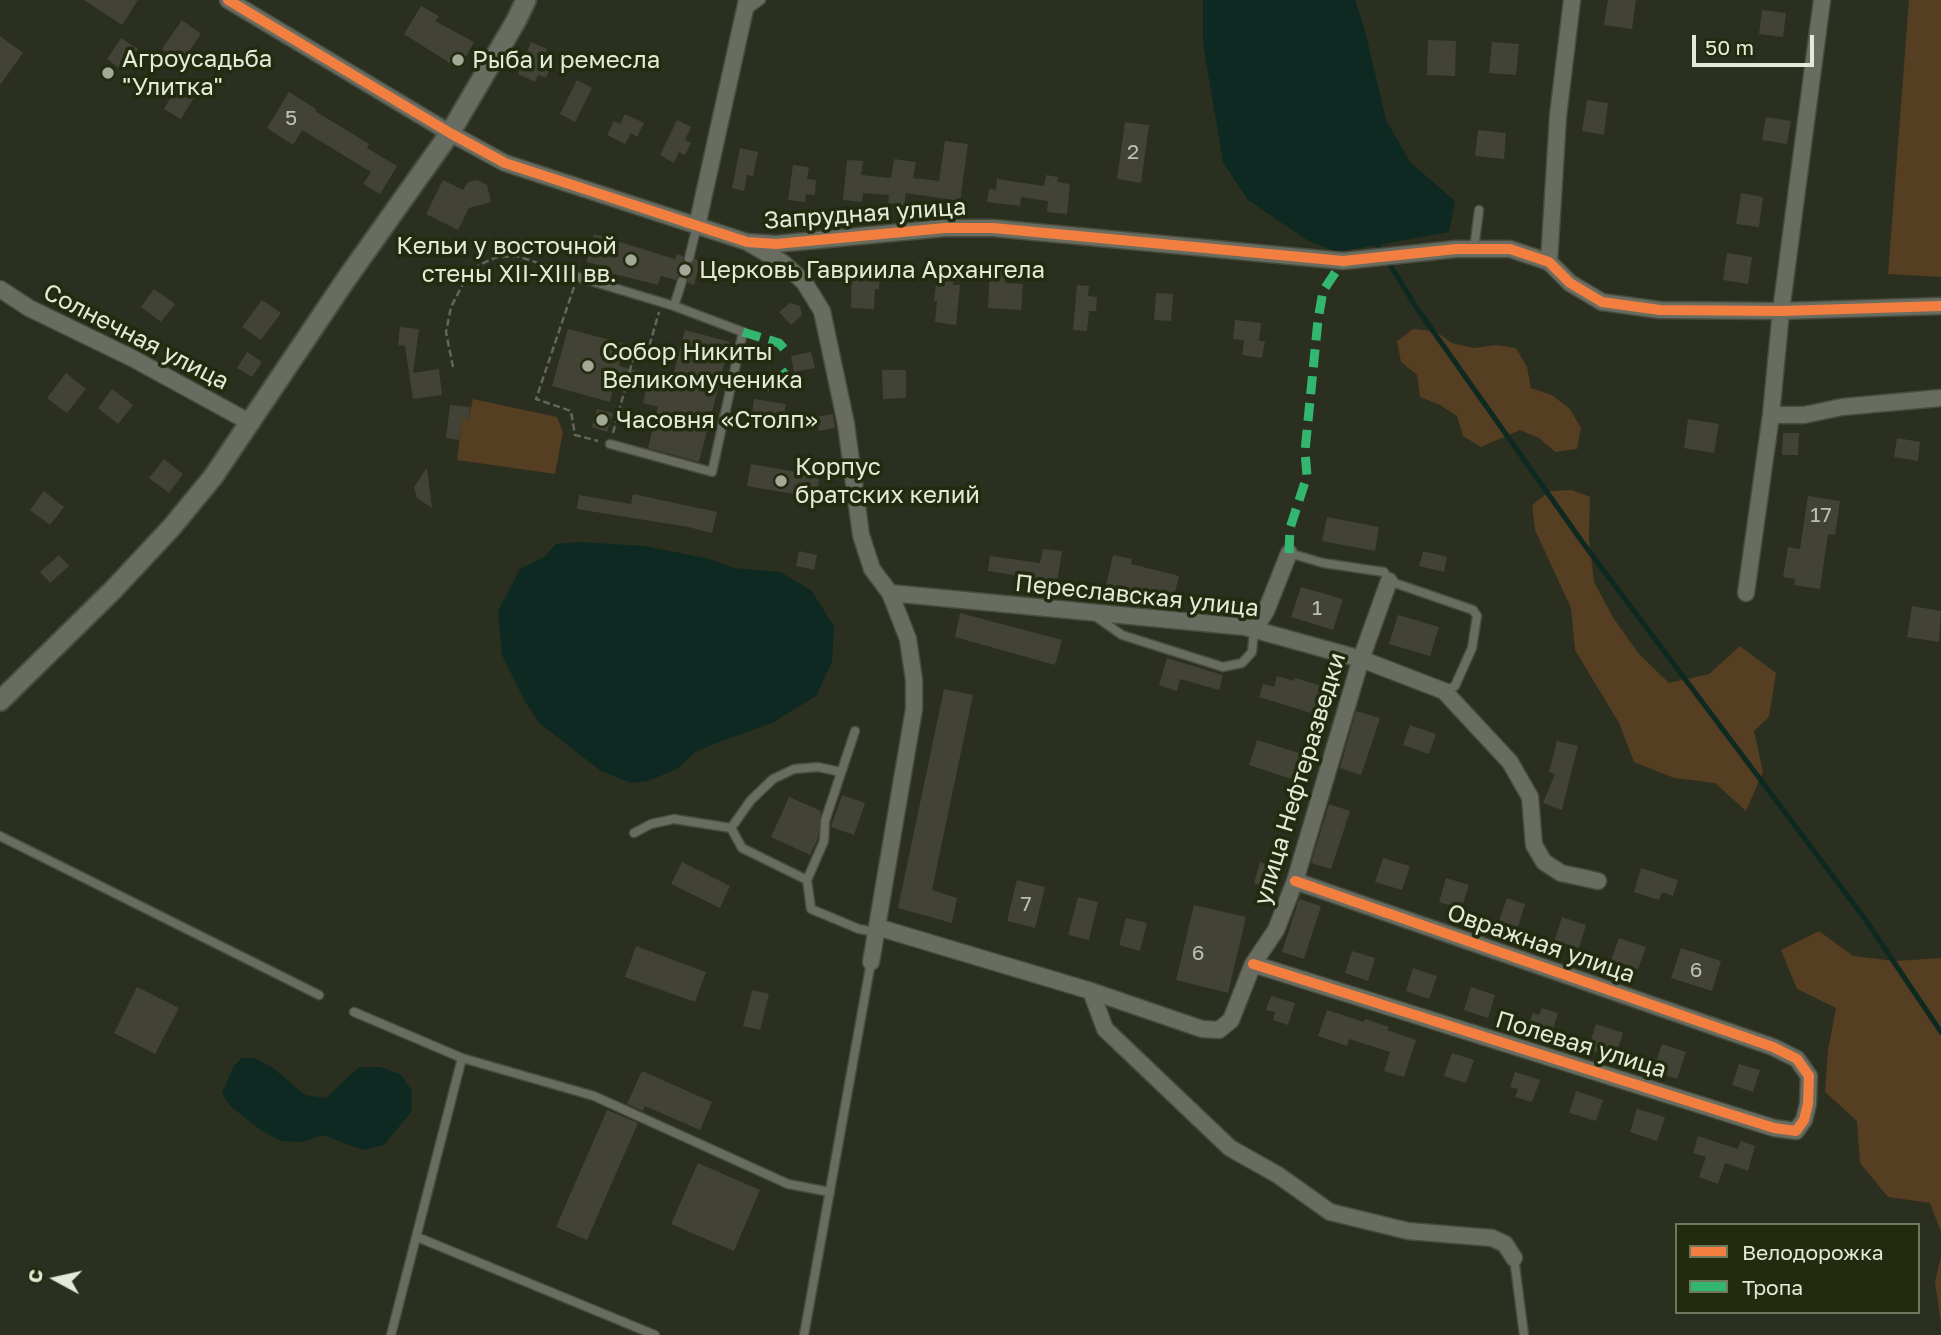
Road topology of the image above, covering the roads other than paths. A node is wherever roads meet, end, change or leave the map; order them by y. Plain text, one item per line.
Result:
1 (228, 0) edge
2 (526, 0) edge
3 (761, 0) edge
4 (1572, 0) edge
5 (1822, 0) edge
6 (747, 6) edge
7 (450, 133) junction
8 (1479, 210) dead end
9 (696, 226) junction
10 (747, 242) junction
11 (1474, 249) junction
12 (689, 258) dead end
13 (1549, 262) junction
14 (578, 277) road end
15 (682, 281) dead end
16 (0, 289) edge
17 (674, 306) junction
18 (1941, 306) edge
19 (1781, 311) junction
20 (1941, 398) edge
21 (1771, 415) junction
22 (251, 423) junction
23 (610, 444) road end
24 (1289, 553) joint
25 (1389, 581) junction
26 (890, 593) junction
27 (1746, 593) dead end
28 (1090, 612) junction
29 (1254, 630) junction
30 (1361, 659) junction
31 (1444, 691) junction
32 (0, 701) edge
33 (855, 732) dead end
34 (841, 772) junction
35 (731, 828) junction
36 (634, 833) dead end
37 (0, 836) edge
38 (807, 880) junction
39 (1295, 881) junction
40 (1598, 881) dead end
41 (877, 930) junction
42 (872, 962) joint
43 (1254, 964) junction
44 (1091, 991) junction
45 (319, 995) dead end
46 (354, 1012) dead end
47 (1773, 1047) joint
48 (462, 1058) junction
49 (830, 1192) junction
50 (417, 1237) junction
51 (1514, 1258) joint
52 (391, 1335) edge
53 (654, 1335) edge
54 (804, 1335) edge
55 (1524, 1335) edge

1 - 7 street, Запрудная улица
2 - 7 street
3 - 6 lane
4 - 13 street
5 - 19 street
6 - 9 street
7 - 9 street, Запрудная улица
7 - 22 street
8 - 11 lane
9 - 10 street, Запрудная улица
9 - 12 lane
10 - 11 street, Запрудная улица
10 - 26 street
11 - 13 street, Запрудная улица
13 - 19 street
14 - 17 lane
15 - 17 lane
16 - 22 street, Солнечная улица
17 - 23 lane
18 - 19 street
19 - 21 street
20 - 21 street
21 - 27 street
22 - 32 street
24 - 25 lane
24 - 29 street
25 - 30 street, улица Нефтеразведки
25 - 31 lane
26 - 28 street, Переславская улица
26 - 41 street
28 - 29 street, Переславская улица
28 - 29 lane
29 - 30 street, Переславская улица
30 - 31 street, Переславская улица
30 - 39 street, улица Нефтеразведки
31 - 40 street, Переславская улица
33 - 34 lane
34 - 35 lane
34 - 38 lane
35 - 36 lane
35 - 38 lane
37 - 45 lane
38 - 41 lane
39 - 43 street, улица Нефтеразведки
39 - 47 street, Овражная улица
41 - 42 street
41 - 44 street
42 - 49 lane
43 - 44 street, улица Нефтеразведки
43 - 47 street, Полевая улица
44 - 51 street
46 - 48 lane
48 - 49 lane
48 - 50 lane
49 - 54 lane
50 - 52 lane
50 - 53 lane
51 - 55 lane

